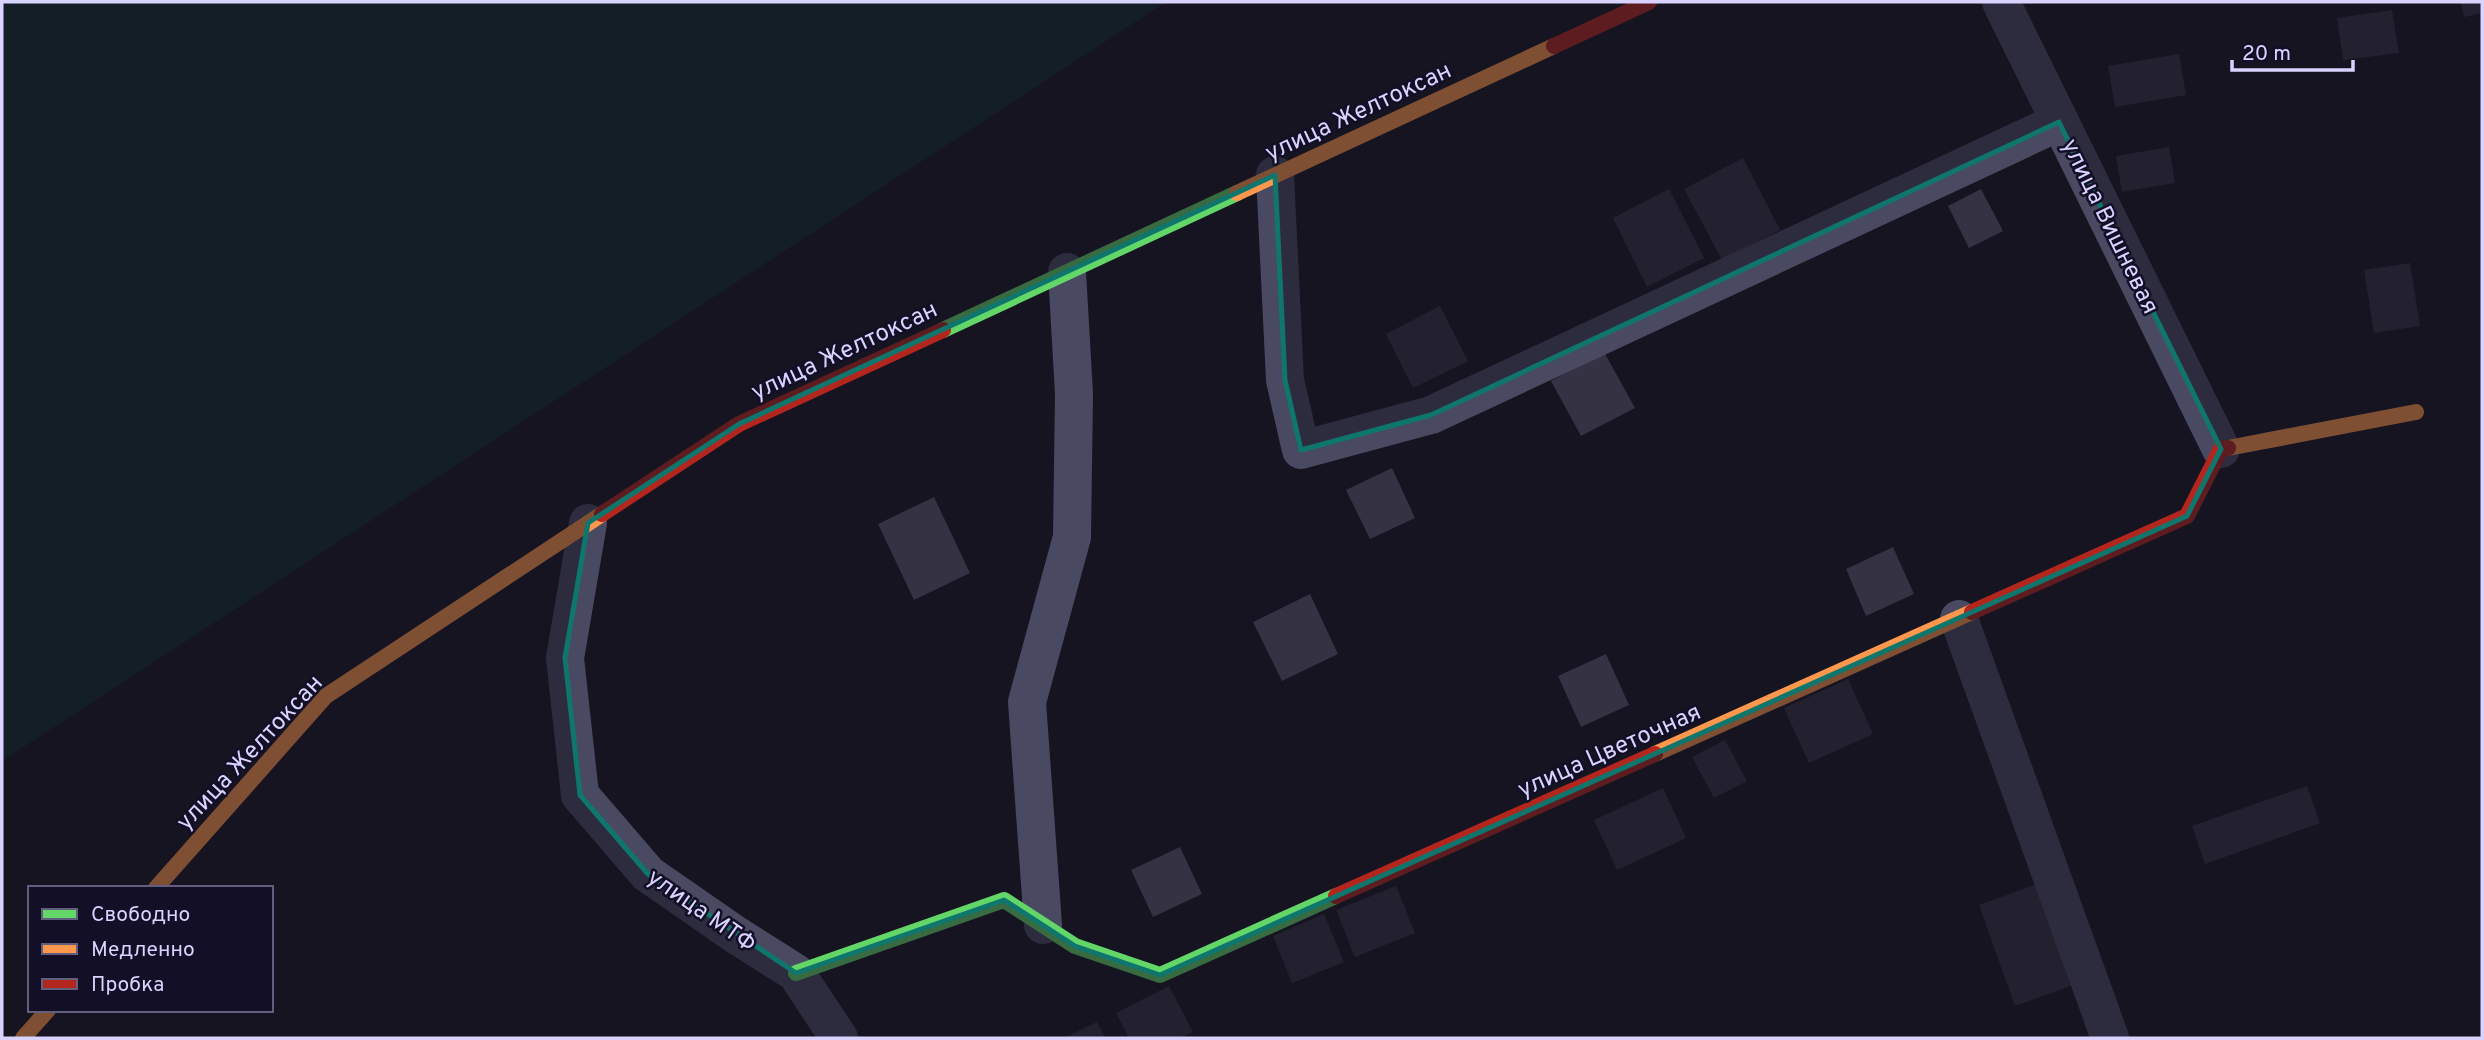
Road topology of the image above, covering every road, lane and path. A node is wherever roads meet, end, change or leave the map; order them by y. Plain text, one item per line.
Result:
1 (1649, 2) edge
2 (2001, 2) edge
3 (2059, 122) junction
4 (1275, 175) junction
5 (1067, 272) junction
6 (2416, 412) dead end
7 (2221, 449) junction
8 (588, 523) junction
9 (1959, 619) junction
10 (158, 886) edge
11 (1043, 925) junction
12 (796, 973) junction
13 (46, 1012) edge
14 (23, 1038) edge
15 (839, 1038) edge
16 (2110, 1038) edge

1 - 4 street, улица Желтоксан
2 - 3 street, улица Вишневая
3 - 4 street
3 - 7 street, улица Вишневая
4 - 5 street, улица Желтоксан
5 - 8 street, улица Желтоксан
5 - 11 street
6 - 7 street
7 - 9 street, улица Цветочная
8 - 10 street, улица Желтоксан
8 - 12 street, улица МТФ
9 - 11 street, улица Цветочная
9 - 16 street
11 - 12 street, улица Цветочная
12 - 15 street, улица МТФ
13 - 14 street

